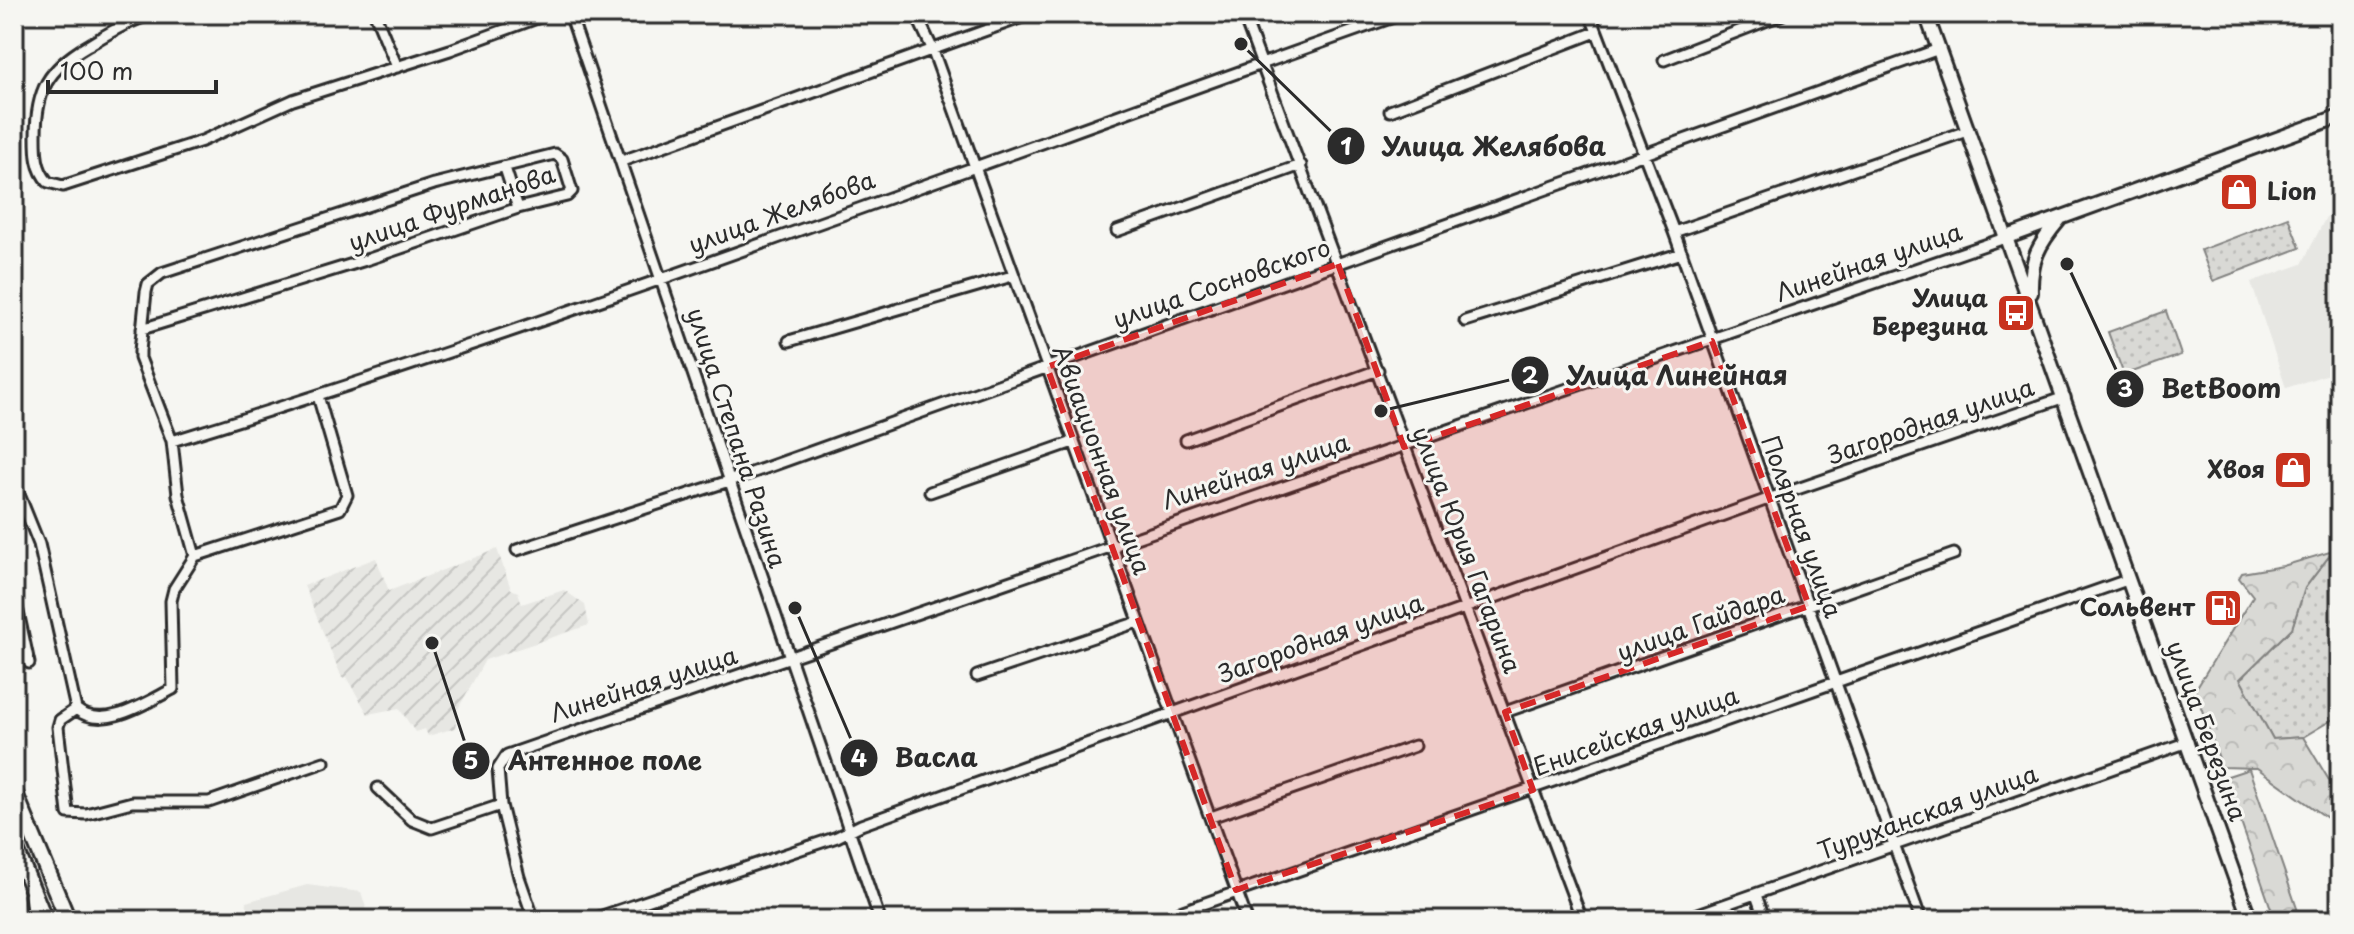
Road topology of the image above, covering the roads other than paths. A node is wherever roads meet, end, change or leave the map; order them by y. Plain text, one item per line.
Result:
1 (153, 14) edge
2 (375, 14) edge
3 (548, 14) edge
4 (570, 14) edge
5 (916, 14) edge
6 (1031, 14) edge
7 (1243, 14) edge
8 (1402, 14) edge
9 (1590, 14) edge
10 (1783, 14) edge
11 (1926, 14) edge
12 (1596, 32) junction
13 (932, 48) junction
14 (1939, 49) junction
15 (1664, 60) dead end
16 (1261, 64) junction
17 (397, 67) junction
18 (1390, 111) dead end
19 (2340, 116) edge
20 (1967, 131) junction
21 (1644, 153) junction
22 (622, 161) junction
23 (974, 165) junction
24 (1301, 165) junction
25 (505, 168) junction
26 (518, 208) junction
27 (2061, 218) junction
28 (1117, 231) dead end
29 (1674, 232) junction
30 (2005, 238) junction
31 (1682, 253) junction
32 (1338, 264) junction
33 (1012, 276) junction
34 (661, 277) junction
35 (2031, 301) junction
36 (1465, 321) dead end
37 (142, 329) junction
38 (789, 341) dead end
39 (1712, 341) junction
40 (1047, 367) junction
41 (1378, 370) junction
42 (318, 396) junction
43 (2065, 397) junction
44 (1186, 440) dead end
45 (172, 441) junction
46 (1073, 442) junction
47 (1405, 446) junction
48 (729, 481) junction
49 (14, 482) edge
50 (930, 492) dead end
51 (1768, 499) junction
52 (1110, 545) junction
53 (517, 550) dead end
54 (1954, 554) dead end
55 (195, 556) junction
56 (2127, 580) junction
57 (14, 593) edge
58 (1809, 606) junction
59 (1467, 608) junction
60 (1138, 622) junction
61 (790, 660) junction
62 (29, 663) dead end
63 (977, 676) dead end
64 (1836, 683) junction
65 (76, 709) junction
66 (1173, 712) junction
67 (1505, 712) junction
68 (2188, 742) junction
69 (1415, 746) dead end
70 (324, 762) dead end
71 (378, 788) dead end
72 (1533, 790) junction
73 (14, 791) edge
74 (501, 805) junction
75 (1211, 817) junction
76 (849, 831) junction
77 (14, 845) edge
78 (1895, 846) junction
79 (27, 876) junction
80 (1236, 890) junction
81 (1756, 895) junction
82 (33, 920) edge
83 (45, 920) edge
84 (68, 920) edge
85 (534, 920) edge
86 (590, 920) edge
87 (880, 920) edge
88 (1157, 920) edge
89 (1247, 920) edge
90 (1582, 920) edge
91 (1681, 920) edge
92 (1765, 920) edge
93 (1921, 920) edge
94 (2250, 920) edge

1 - 17 street
2 - 17 street
3 - 17 street
4 - 22 street, улица Степана Разина
5 - 13 street, Авиационная улица
6 - 13 street
7 - 16 street, улица Юрия Гагарина
8 - 16 street, улица Желябова
9 - 12 street, Полярная улица
10 - 15 street
11 - 14 street, улица Березина
12 - 18 street
12 - 21 street, Полярная улица
13 - 22 street
13 - 23 street, Авиационная улица
14 - 20 street, улица Березина
14 - 21 street, улица Сосновского
16 - 23 street, улица Желябова
16 - 24 street, улица Юрия Гагарина
19 - 27 street, Линейная улица
20 - 29 street
20 - 30 street, улица Березина
21 - 29 street, Полярная улица
21 - 32 street, улица Сосновского
22 - 34 street, улица Степана Разина
23 - 33 street, Авиационная улица
23 - 34 street, улица Желябова
24 - 28 street
24 - 32 street, улица Юрия Гагарина
25 - 26 street
25 - 26 street, улица Фурманова
25 - 37 street, улица Фурманова
26 - 37 street, улица Фурманова
27 - 30 street, Линейная улица
27 - 35 street
29 - 31 street, Полярная улица
30 - 35 street, улица Березина
30 - 39 street, Линейная улица
31 - 36 street
31 - 39 street, Полярная улица
32 - 40 street, улица Сосновского
32 - 41 street, улица Юрия Гагарина
33 - 38 street
33 - 40 street, Авиационная улица
34 - 42 street, улица Желябова
34 - 48 street, улица Степана Разина
35 - 43 street, улица Березина
37 - 45 street
39 - 47 street, Линейная улица
39 - 51 street, Полярная улица
40 - 46 street, Авиационная улица
40 - 48 street, улица Сосновского
41 - 44 street
41 - 47 street, улица Юрия Гагарина
42 - 45 street, улица Желябова
42 - 55 street
43 - 51 street, Загородная улица
43 - 56 street, улица Березина
45 - 55 street
46 - 50 street
46 - 52 street, Авиационная улица
47 - 52 street, Линейная улица
47 - 59 street, улица Юрия Гагарина
48 - 53 street, улица Сосновского
48 - 61 street, улица Степана Разина
49 - 65 street
51 - 58 street, Полярная улица
51 - 59 street, Загородная улица
52 - 60 street, Авиационная улица
52 - 61 street, Линейная улица
54 - 58 street, улица Гайдара
55 - 65 street
56 - 64 street, Енисейская улица
56 - 68 street, улица Березина
57 - 62 street
58 - 64 street, Полярная улица
58 - 67 street, улица Гайдара
59 - 66 street, Загородная улица
59 - 67 street, улица Юрия Гагарина
60 - 63 street
60 - 66 street, Авиационная улица
61 - 74 street, Линейная улица
61 - 76 street, улица Степана Разина
64 - 72 street, Енисейская улица
64 - 78 street, Полярная улица
65 - 70 street
66 - 75 street, Авиационная улица
66 - 76 street, Загородная улица
67 - 72 street, улица Юрия Гагарина
68 - 78 street, Туруханская улица
68 - 94 street, улица Березина
69 - 75 street
71 - 74 street
72 - 80 street, Енисейская улица
72 - 90 street, улица Юрия Гагарина
73 - 84 main road
74 - 85 street, Линейная улица
75 - 80 street, Авиационная улица
76 - 86 street, Загородная улица
76 - 87 street, улица Степана Разина
77 - 79 main road
78 - 81 street, Туруханская улица
78 - 93 street, Полярная улица
79 - 82 street
79 - 83 main road
80 - 88 street, Енисейская улица
80 - 89 street, Авиационная улица
81 - 91 street, Туруханская улица
81 - 92 street

